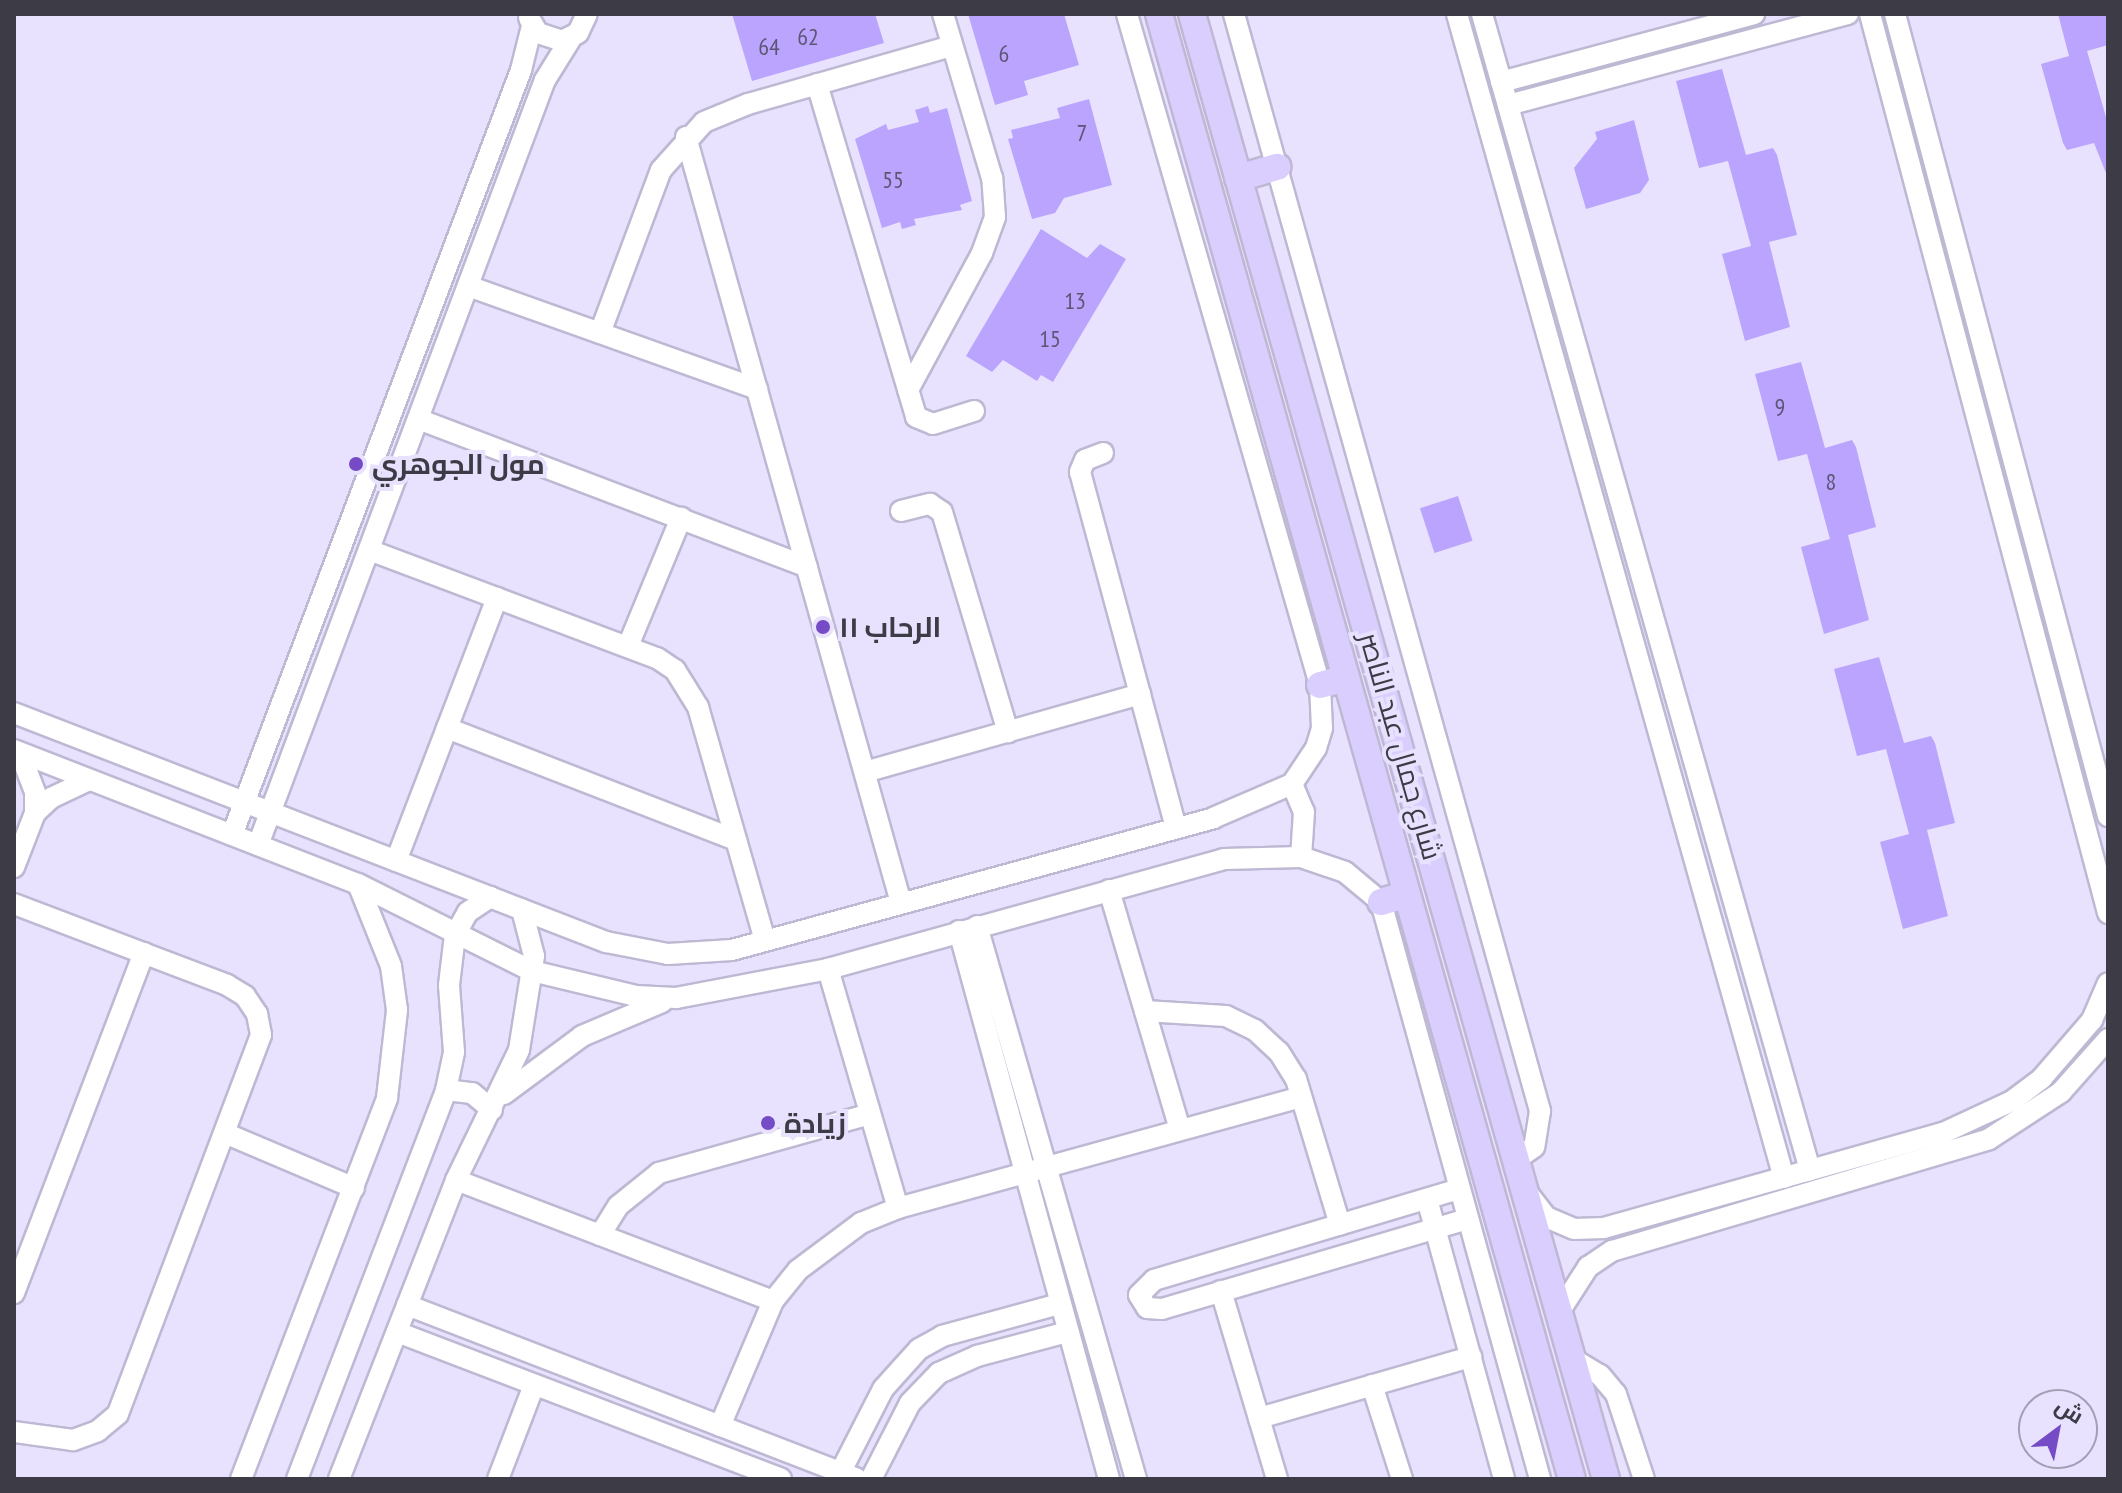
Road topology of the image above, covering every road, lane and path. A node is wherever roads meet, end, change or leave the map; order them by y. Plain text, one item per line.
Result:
1 (603, 14) edge
2 (943, 14) edge
3 (1127, 14) edge
4 (1159, 14) edge
5 (1192, 14) edge
6 (1234, 14) edge
7 (1457, 14) edge
8 (1482, 14) edge
9 (1754, 14) edge
10 (1848, 14) edge
11 (1870, 14) edge
12 (1895, 14) edge
13 (530, 20) edge
14 (580, 26) edge
15 (952, 46) junction
16 (1912, 80) junction
17 (1501, 82) junction
18 (817, 84) junction
19 (1889, 85) junction
20 (1508, 105) junction
21 (686, 137) junction
22 (1277, 167) junction
23 (1238, 178) junction
24 (1531, 188) junction
25 (1507, 196) junction
26 (468, 286) junction
27 (600, 333) junction
28 (1286, 341) junction
29 (1252, 351) junction
30 (757, 389) junction
31 (908, 390) junction
32 (1303, 397) junction
33 (1270, 406) junction
34 (974, 411) dead end
35 (418, 419) junction
36 (1103, 453) dead end
37 (901, 511) dead end
38 (681, 518) junction
39 (369, 550) junction
40 (807, 567) junction
41 (497, 598) junction
42 (628, 646) junction
43 (1346, 678) junction
44 (1320, 685) junction
45 (1140, 694) junction
46 (14, 713) edge
47 (447, 728) junction
48 (1008, 732) junction
49 (17, 752) edge
50 (865, 772) junction
51 (89, 780) junction
52 (1292, 784) junction
53 (2103, 791) edge
54 (244, 802) junction
55 (271, 812) junction
56 (35, 813) junction
57 (2108, 816) edge
58 (1176, 828) junction
59 (232, 835) junction
60 (736, 840) junction
61 (258, 845) junction
62 (1301, 857) junction
63 (396, 861) junction
64 (14, 867) edge
65 (358, 884) junction
66 (1109, 890) junction
67 (1407, 894) junction
68 (490, 897) junction
69 (1381, 902) junction
70 (901, 903) junction
71 (14, 904) edge
72 (522, 910) junction
73 (1736, 910) junction
74 (2108, 913) edge
75 (1711, 917) junction
76 (968, 929) junction
77 (455, 935) junction
78 (765, 941) junction
79 (144, 953) junction
80 (828, 969) junction
81 (532, 971) junction
82 (2108, 983) edge
83 (676, 998) junction
84 (1145, 1011) junction
85 (2108, 1039) edge
86 (446, 1090) junction
87 (1301, 1097) junction
88 (495, 1105) junction
89 (870, 1114) junction
90 (1180, 1130) junction
91 (227, 1134) junction
92 (1517, 1159) junction
93 (1049, 1167) junction
94 (1810, 1170) junction
95 (1022, 1175) junction
96 (1784, 1178) junction
97 (456, 1180) junction
98 (354, 1188) junction
99 (1459, 1189) junction
100 (1526, 1191) junction
101 (1427, 1199) junction
102 (898, 1208) junction
103 (1467, 1219) junction
104 (1340, 1225) junction
105 (1435, 1229) junction
106 (600, 1235) junction
107 (16, 1284) edge
108 (1221, 1291) junction
109 (773, 1301) junction
110 (1059, 1304) junction
111 (407, 1305) junction
112 (1559, 1312) junction
113 (397, 1332) junction
114 (1067, 1332) junction
115 (1471, 1357) junction
116 (1573, 1359) junction
117 (534, 1385) junction
118 (1372, 1385) junction
119 (1259, 1418) junction
120 (720, 1426) junction
121 (14, 1432) edge
122 (845, 1477) edge
123 (241, 1479) edge
124 (297, 1479) edge
125 (339, 1479) edge
126 (498, 1479) edge
127 (781, 1479) edge
128 (871, 1479) edge
129 (1109, 1479) edge
130 (1136, 1479) edge
131 (1277, 1479) edge
132 (1402, 1479) edge
133 (1504, 1479) edge
134 (1540, 1479) edge
135 (1572, 1479) edge
136 (1606, 1479) edge
137 (1644, 1479) edge

1 - 14 street
2 - 15 street
3 - 44 street
4 - 29 main road, شارع جمال عبد الناصر
5 - 23 main road, شارع جمال عبد الناصر
6 - 22 street
7 - 25 street
8 - 17 street
9 - 17 street
10 - 20 street
11 - 19 street
12 - 16 street
13 - 14 street
13 - 54 street
14 - 26 street
15 - 18 street
15 - 31 street
16 - 19 street
16 - 53 street
17 - 20 street
18 - 21 street
18 - 31 street
19 - 74 street
20 - 24 street
21 - 27 street
21 - 30 street
22 - 23 main road
22 - 92 street
23 - 28 main road, شارع جمال عبد الناصر
24 - 25 street
24 - 73 street
25 - 75 street
26 - 27 street
26 - 35 street
27 - 30 street
28 - 29 main road
28 - 32 main road, شارع جمال عبد الناصر
29 - 33 main road, شارع جمال عبد الناصر
30 - 40 street
31 - 34 street
32 - 33 main road
32 - 92 main road, شارع جمال عبد الناصر
33 - 43 main road, شارع جمال عبد الناصر
35 - 38 street
35 - 39 street
36 - 45 street
37 - 48 street
38 - 40 street
38 - 42 street
39 - 41 street
39 - 55 street
40 - 50 street
41 - 42 street
41 - 47 street
42 - 60 street
43 - 44 main road
43 - 67 main road, شارع جمال عبد الناصر
44 - 52 street
45 - 48 street
45 - 58 street
46 - 54 street
47 - 60 street
47 - 63 street
48 - 50 street
49 - 51 street
49 - 56 street
50 - 70 street
51 - 56 street
51 - 59 street
52 - 58 street
52 - 62 street
53 - 57 street
54 - 55 street
54 - 59 street
55 - 61 street
55 - 63 street
56 - 64 street
58 - 70 street
59 - 61 street
60 - 78 street
61 - 65 street
62 - 66 street
62 - 69 street
63 - 68 street
65 - 77 street
65 - 98 street
66 - 76 street
66 - 84 street
67 - 69 main road
67 - 135 main road, شارع جمال عبد الناصر
68 - 72 street
68 - 77 street
69 - 99 street
70 - 78 street
71 - 79 street
72 - 78 street
72 - 81 street
73 - 75 street
73 - 94 street
75 - 96 street
76 - 80 street
76 - 93 street
76 - 95 street
77 - 81 street
77 - 86 street
79 - 91 street
79 - 107 street
80 - 83 street
80 - 89 street
81 - 83 street
81 - 88 street
82 - 94 street
83 - 88 street
84 - 87 street
84 - 90 street
85 - 112 street
86 - 88 street
86 - 124 street
87 - 90 street
87 - 104 street
88 - 97 street
89 - 102 street
89 - 106 street
90 - 93 street
91 - 98 street
91 - 121 street
92 - 100 main road, شارع جمال عبد الناصر
93 - 95 street
93 - 130 street
94 - 96 street
95 - 102 street
95 - 110 street
96 - 100 street
97 - 106 street
97 - 111 street
98 - 123 street
99 - 101 street
99 - 103 street
100 - 112 main road, شارع جمال عبد الناصر
101 - 104 street
101 - 105 street
102 - 109 street
103 - 105 street
103 - 134 street
104 - 108 street
105 - 108 street
105 - 115 street
106 - 109 street
108 - 119 street
109 - 120 street
110 - 114 street
110 - 122 street
111 - 113 street
111 - 120 street
112 - 116 main road, شارع جمال عبد الناصر
113 - 117 street
113 - 125 street
114 - 128 street
114 - 129 street
115 - 118 street
115 - 133 street
116 - 136 main road, شارع جمال عبد الناصر
116 - 137 street
117 - 126 street
117 - 127 street
118 - 119 street
118 - 132 street
119 - 131 street
120 - 122 street

